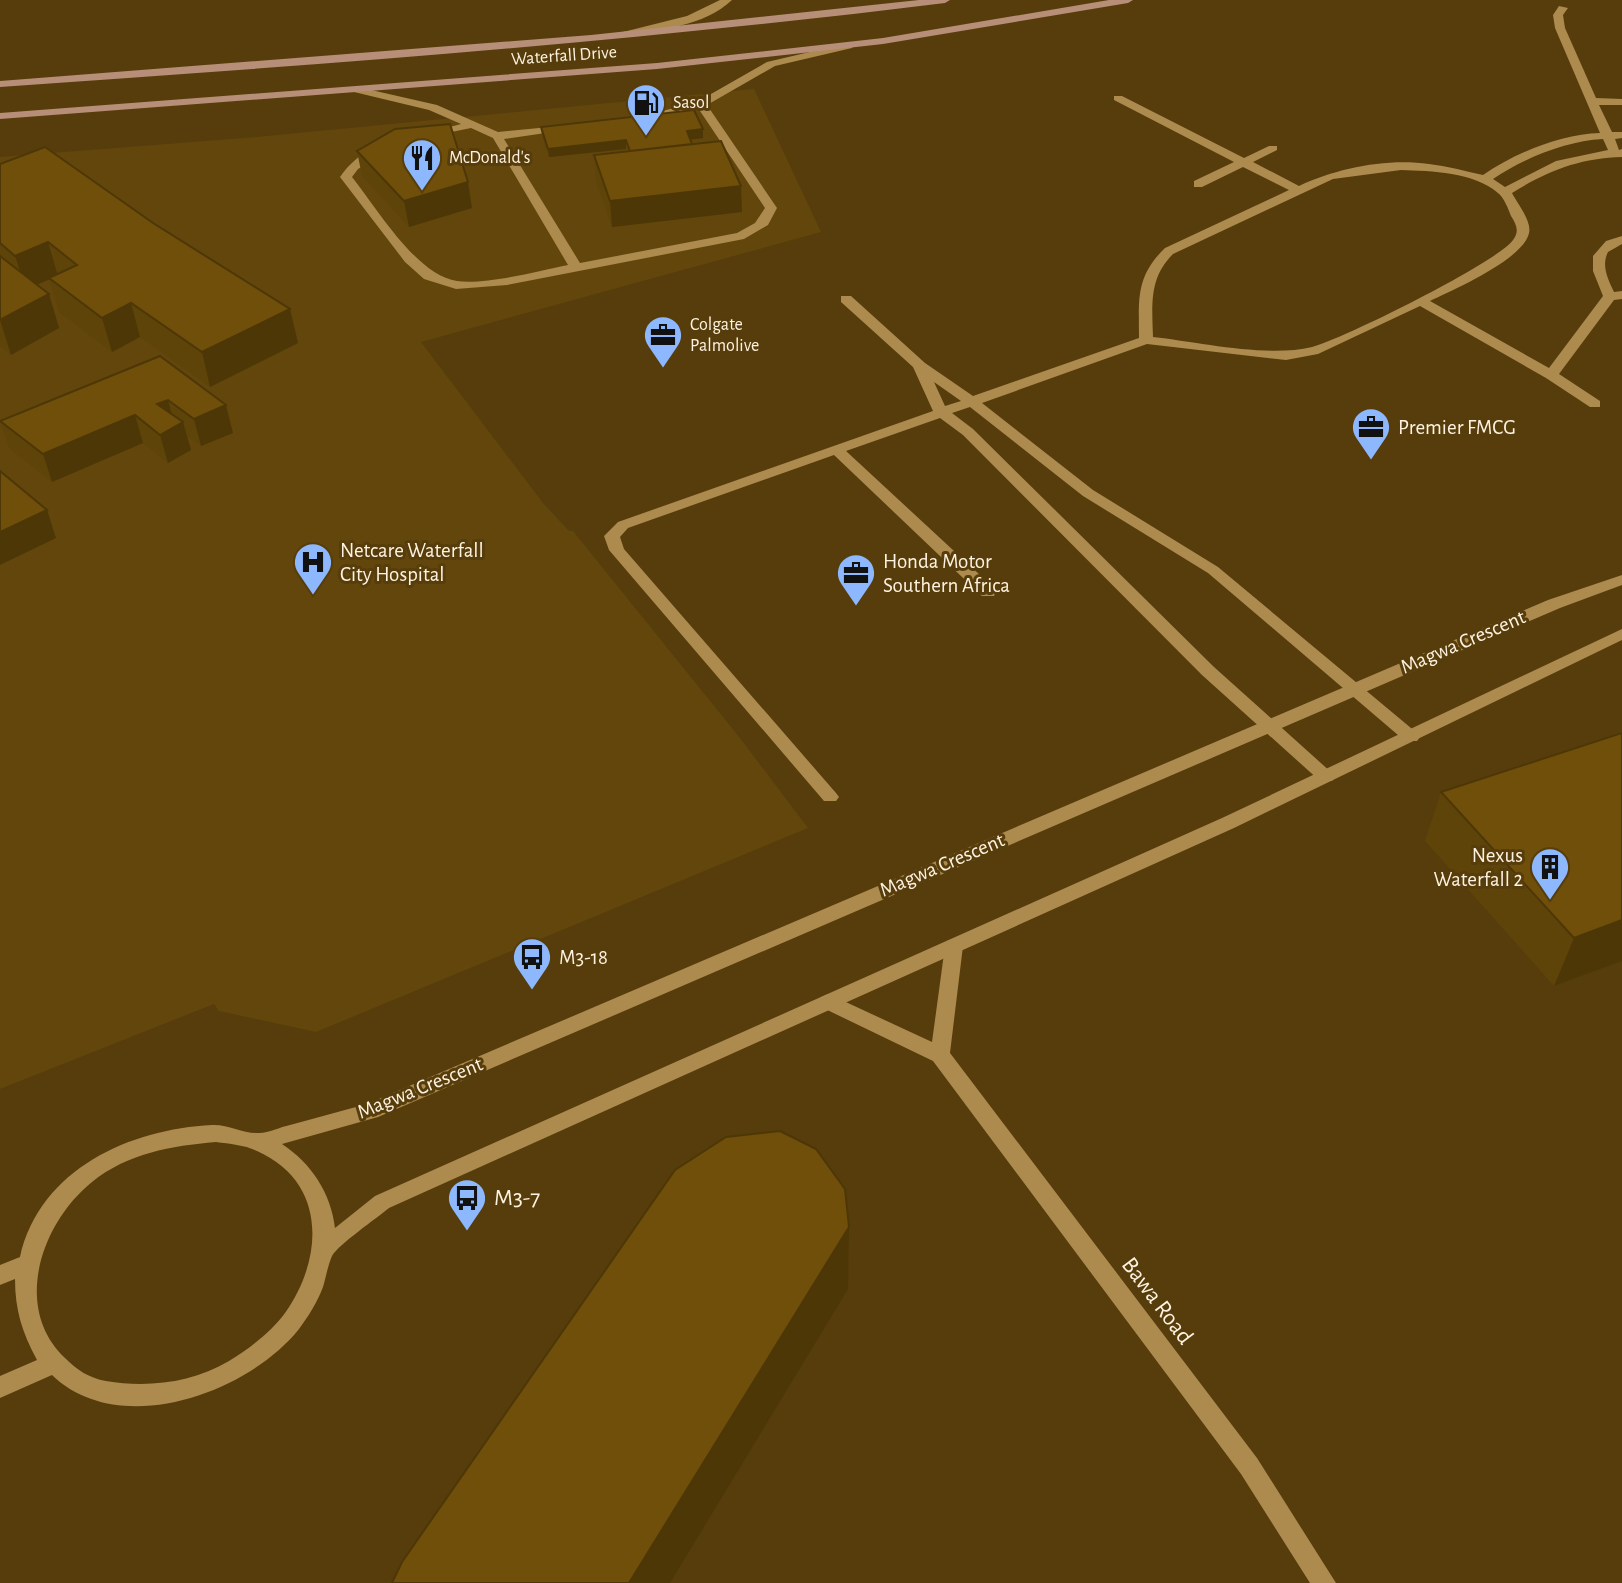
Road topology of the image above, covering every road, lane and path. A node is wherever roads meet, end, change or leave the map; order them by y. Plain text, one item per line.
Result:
1 (727, 0) edge
2 (945, 0) edge
3 (1128, 0) edge
4 (1563, 8) dead end
5 (582, 41) junction
6 (883, 41) junction
7 (0, 84) edge
8 (358, 90) junction
9 (1118, 98) dead end
10 (1593, 101) junction
11 (1622, 102) edge
12 (701, 104) junction
13 (0, 116) edge
14 (638, 117) edge
15 (471, 125) junction
16 (574, 126) edge
17 (1608, 135) junction
18 (1622, 135) edge
19 (497, 136) junction
20 (419, 138) edge
21 (390, 147) edge
22 (1273, 148) dead end
23 (1618, 153) edge
24 (1243, 162) junction
25 (1485, 179) junction
26 (1198, 184) dead end
27 (1300, 191) junction
28 (1505, 192) junction
29 (1622, 240) edge
30 (575, 266) junction
31 (1616, 296) edge
32 (846, 299) dead end
33 (1422, 302) junction
34 (1146, 340) junction
35 (920, 366) junction
36 (1552, 375) junction
37 (973, 401) junction
38 (1595, 404) dead end
39 (940, 411) junction
40 (835, 449) junction
41 (1622, 580) edge
42 (988, 592) dead end
43 (1622, 634) edge
44 (1355, 689) junction
45 (1270, 725) junction
46 (1411, 737) junction
47 (1326, 777) junction
48 (830, 797) dead end
49 (954, 946) junction
50 (828, 1002) junction
51 (940, 1055) junction
52 (258, 1142) junction
53 (324, 1249) junction
54 (24, 1265) junction
55 (0, 1275) edge
56 (50, 1365) junction
57 (0, 1387) edge
58 (1324, 1583) edge

1 - 5 street
2 - 5 main road, Waterfall Drive
3 - 6 main road, Waterfall Drive
4 - 10 street
5 - 7 main road, Waterfall Drive
6 - 8 main road, Waterfall Drive
6 - 12 street
8 - 13 main road, Waterfall Drive
8 - 15 street
9 - 24 street
10 - 11 street
10 - 17 street
12 - 14 street
12 - 30 street
15 - 19 street
15 - 20 street
16 - 19 street
17 - 18 street
17 - 23 street
17 - 25 street
19 - 30 street
21 - 30 street
22 - 24 street
23 - 28 street
24 - 26 street
24 - 27 street
25 - 27 street
25 - 28 street
27 - 34 street
28 - 33 street
29 - 31 street
31 - 36 street
32 - 35 street
33 - 34 street
33 - 36 street
34 - 37 street
35 - 37 street
35 - 39 street
36 - 38 street
37 - 39 street
37 - 44 street
39 - 40 street
39 - 45 street
40 - 42 street
40 - 48 street
41 - 44 street, Magwa Crescent
43 - 46 street
44 - 45 street, Magwa Crescent
44 - 46 street
45 - 47 street
45 - 52 street, Magwa Crescent
46 - 47 street
47 - 49 street
49 - 50 street
49 - 51 street
50 - 51 street
50 - 53 street
51 - 58 street, Bawa Road
52 - 53 street
52 - 54 street
53 - 56 street
54 - 55 street
54 - 56 street
56 - 57 street

